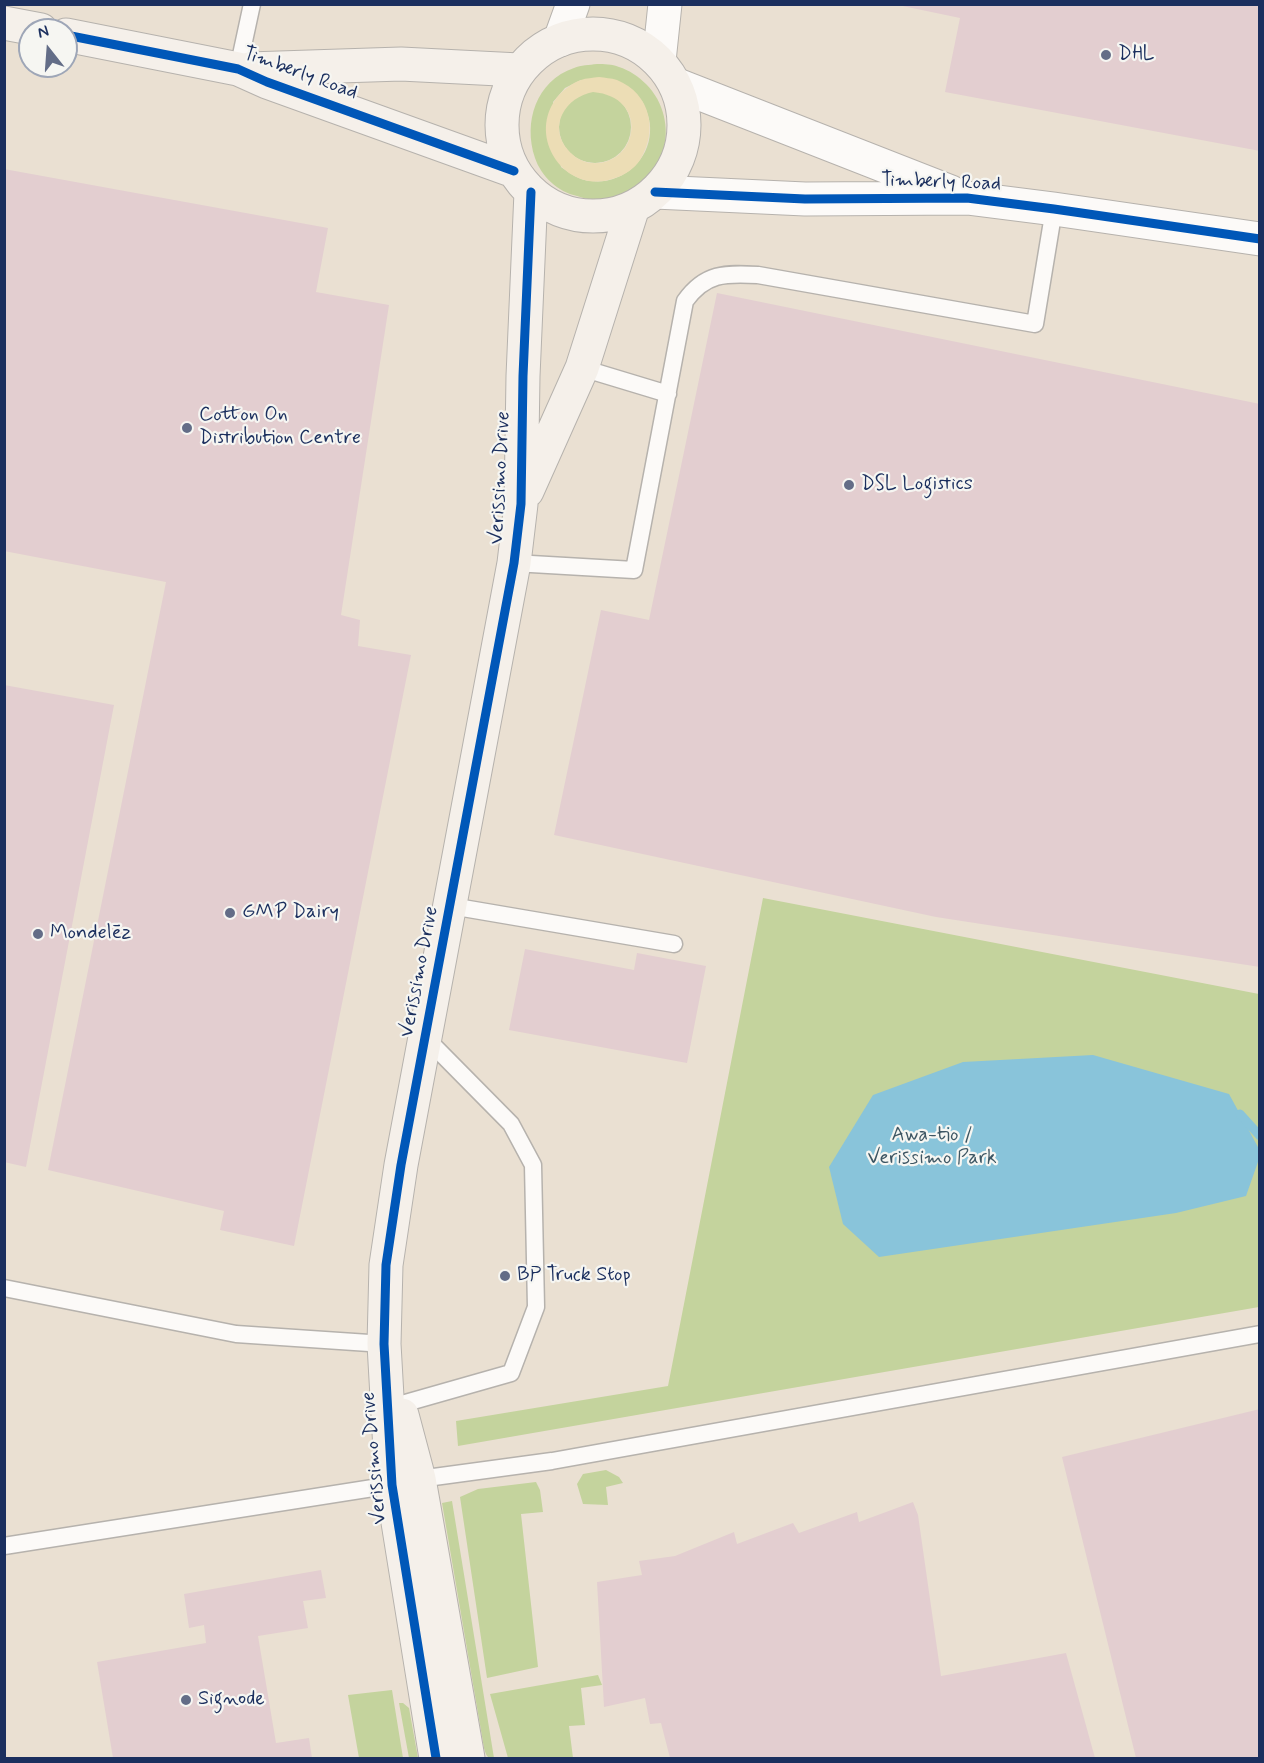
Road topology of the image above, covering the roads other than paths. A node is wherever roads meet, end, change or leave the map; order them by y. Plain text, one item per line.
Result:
1 (252, 4) edge
2 (573, 4) edge
3 (665, 4) edge
4 (78, 37) edge
5 (560, 40) junction
6 (238, 69) junction
7 (519, 70) junction
8 (667, 72) junction
9 (523, 182) junction
10 (967, 198) junction
11 (644, 200) junction
12 (1054, 209) junction
13 (1260, 238) edge
14 (582, 368) junction
15 (668, 394) junction
16 (521, 504) junction
17 (514, 563) junction
18 (451, 906) junction
19 (674, 944) dead end
20 (426, 1038) junction
21 (4, 1288) edge
22 (1260, 1334) edge
23 (384, 1344) junction
24 (394, 1406) junction
25 (405, 1482) junction
26 (4, 1546) edge
27 (436, 1758) edge
28 (468, 1758) edge

1 - 6 lane
2 - 5 street
3 - 8 street
4 - 6 street, Timberly Road
5 - 7 street
5 - 8 street
6 - 7 street, Timberly Road
6 - 9 street, Timberly Road
7 - 9 street
8 - 10 street, Timberly Road
8 - 11 street
9 - 11 street
9 - 16 street, Verissimo Drive
10 - 11 street, Timberly Road
10 - 12 street, Timberly Road
11 - 14 street, Verissimo Drive
12 - 13 street, Timberly Road
12 - 15 lane
14 - 15 lane
14 - 16 street, Verissimo Drive
15 - 17 lane
16 - 17 street, Verissimo Drive
17 - 18 street, Verissimo Drive
18 - 19 lane
18 - 20 street, Verissimo Drive
20 - 23 street, Verissimo Drive
20 - 24 lane
21 - 23 lane
22 - 25 lane
23 - 24 street, Verissimo Drive
24 - 25 street, Verissimo Drive
25 - 26 lane
25 - 27 street, Verissimo Drive
25 - 28 street, Verissimo Drive

